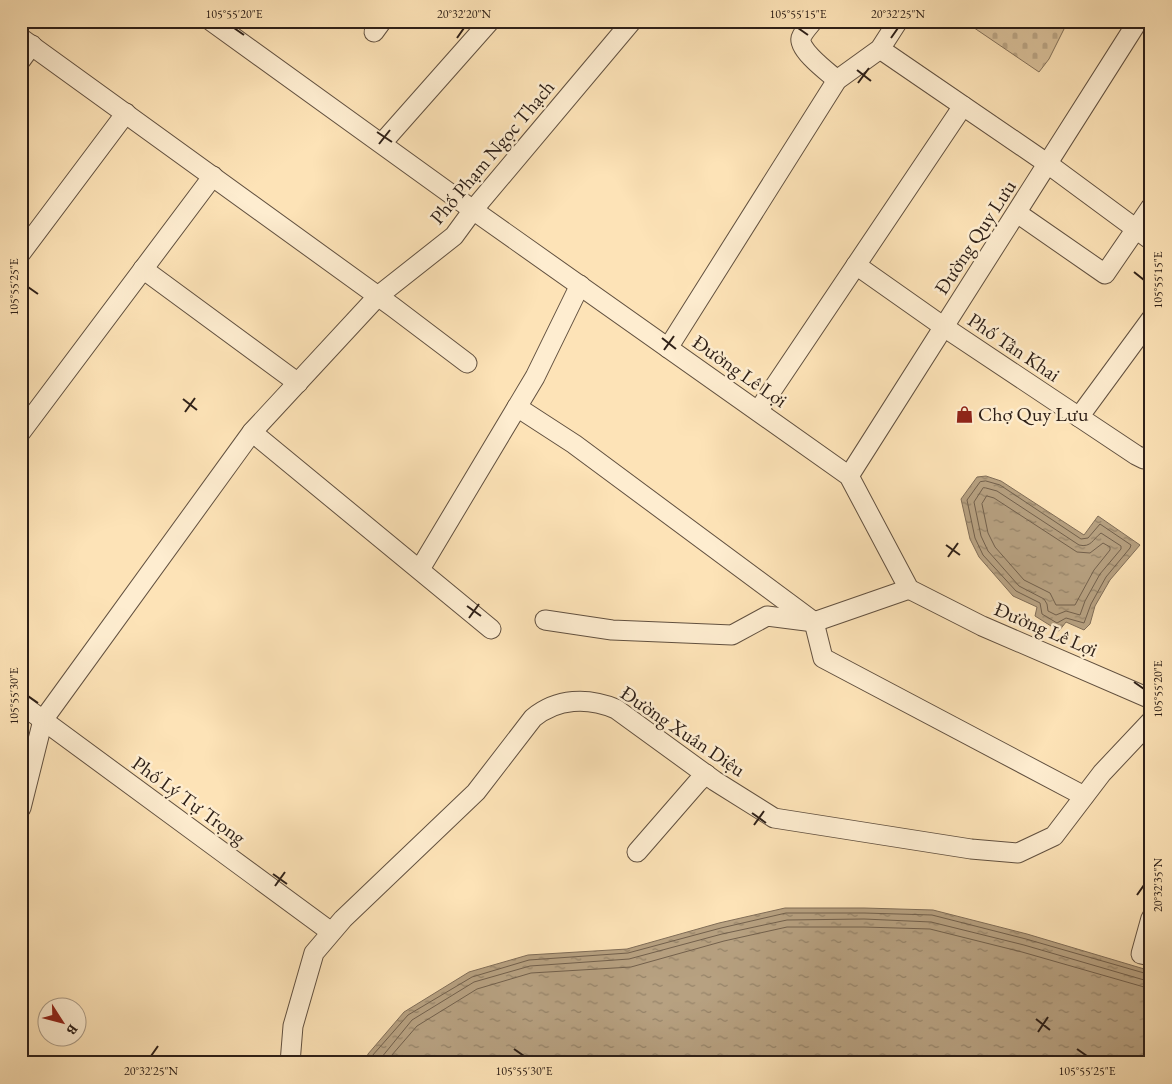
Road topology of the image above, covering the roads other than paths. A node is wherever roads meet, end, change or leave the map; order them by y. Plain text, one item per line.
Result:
1 (211, 21) edge
2 (490, 21) edge
3 (632, 21) edge
4 (814, 21) edge
5 (898, 21) edge
6 (1138, 21) edge
7 (25, 48) edge
8 (880, 49) junction
9 (837, 80) junction
10 (963, 106) junction
11 (126, 114) junction
12 (382, 143) junction
13 (1048, 164) junction
14 (213, 176) junction
15 (1151, 207) edge
16 (473, 210) junction
17 (1017, 213) junction
18 (1143, 234) edge
19 (21, 254) edge
20 (856, 265) junction
21 (143, 269) junction
22 (580, 284) junction
23 (378, 296) junction
24 (1151, 319) edge
25 (944, 327) junction
26 (668, 348) junction
27 (467, 363) dead end
28 (298, 383) junction
29 (517, 407) junction
30 (758, 411) junction
31 (1079, 417) junction
32 (21, 432) edge
33 (252, 432) junction
34 (1151, 459) edge
35 (849, 476) junction
36 (420, 570) junction
37 (909, 589) junction
38 (545, 620) dead end
39 (814, 622) junction
40 (491, 629) dead end
41 (1151, 699) edge
42 (21, 704) edge
43 (44, 720) junction
44 (1151, 721) edge
45 (706, 774) junction
46 (1084, 796) junction
47 (21, 808) edge
48 (637, 852) dead end
49 (1151, 918) edge
50 (331, 932) junction
51 (1151, 956) edge
52 (290, 1063) edge

1 - 12 street, Đường Lê Lợi
2 - 12 street
3 - 16 street, Phố Phạm Ngọc Thạch
4 - 9 street
5 - 8 street
6 - 13 street, Đường Quy Lưu
7 - 11 street
8 - 9 street
8 - 10 street
9 - 26 street
10 - 13 street
10 - 20 street
11 - 14 street
11 - 19 street
12 - 16 street, Đường Lê Lợi
13 - 17 street, Đường Quy Lưu
13 - 18 street
14 - 21 street
14 - 23 street
15 - 18 street
16 - 22 street, Đường Lê Lợi
16 - 23 street, Phố Phạm Ngọc Thạch
17 - 18 street
17 - 25 street, Đường Quy Lưu
20 - 25 street, Phố Tân Khai
20 - 30 street
21 - 28 street
21 - 32 street
22 - 26 street, Đường Lê Lợi
22 - 29 street
23 - 27 street
23 - 28 street, Phố Phạm Ngọc Thạch
24 - 31 street
25 - 31 street, Phố Tân Khai
25 - 35 street, Đường Quy Lưu
26 - 30 street, Đường Lê Lợi
28 - 33 street, Phố Phạm Ngọc Thạch
29 - 36 street
29 - 39 street
30 - 35 street, Đường Lê Lợi
31 - 34 street, Phố Tân Khai
33 - 36 street
33 - 43 street, Phố Phạm Ngọc Thạch
35 - 37 street, Đường Lê Lợi
36 - 40 street
37 - 39 street
37 - 41 street, Đường Lê Lợi
38 - 39 street
39 - 46 street
42 - 43 street, Phố Lý Tự Trọng
43 - 47 street
43 - 50 street, Phố Lý Tự Trọng
44 - 46 street, Đường Xuân Diệu
45 - 46 street, Đường Xuân Diệu
45 - 48 street
45 - 50 street, Đường Xuân Diệu
49 - 51 street
50 - 52 street, Đường Xuân Diệu

